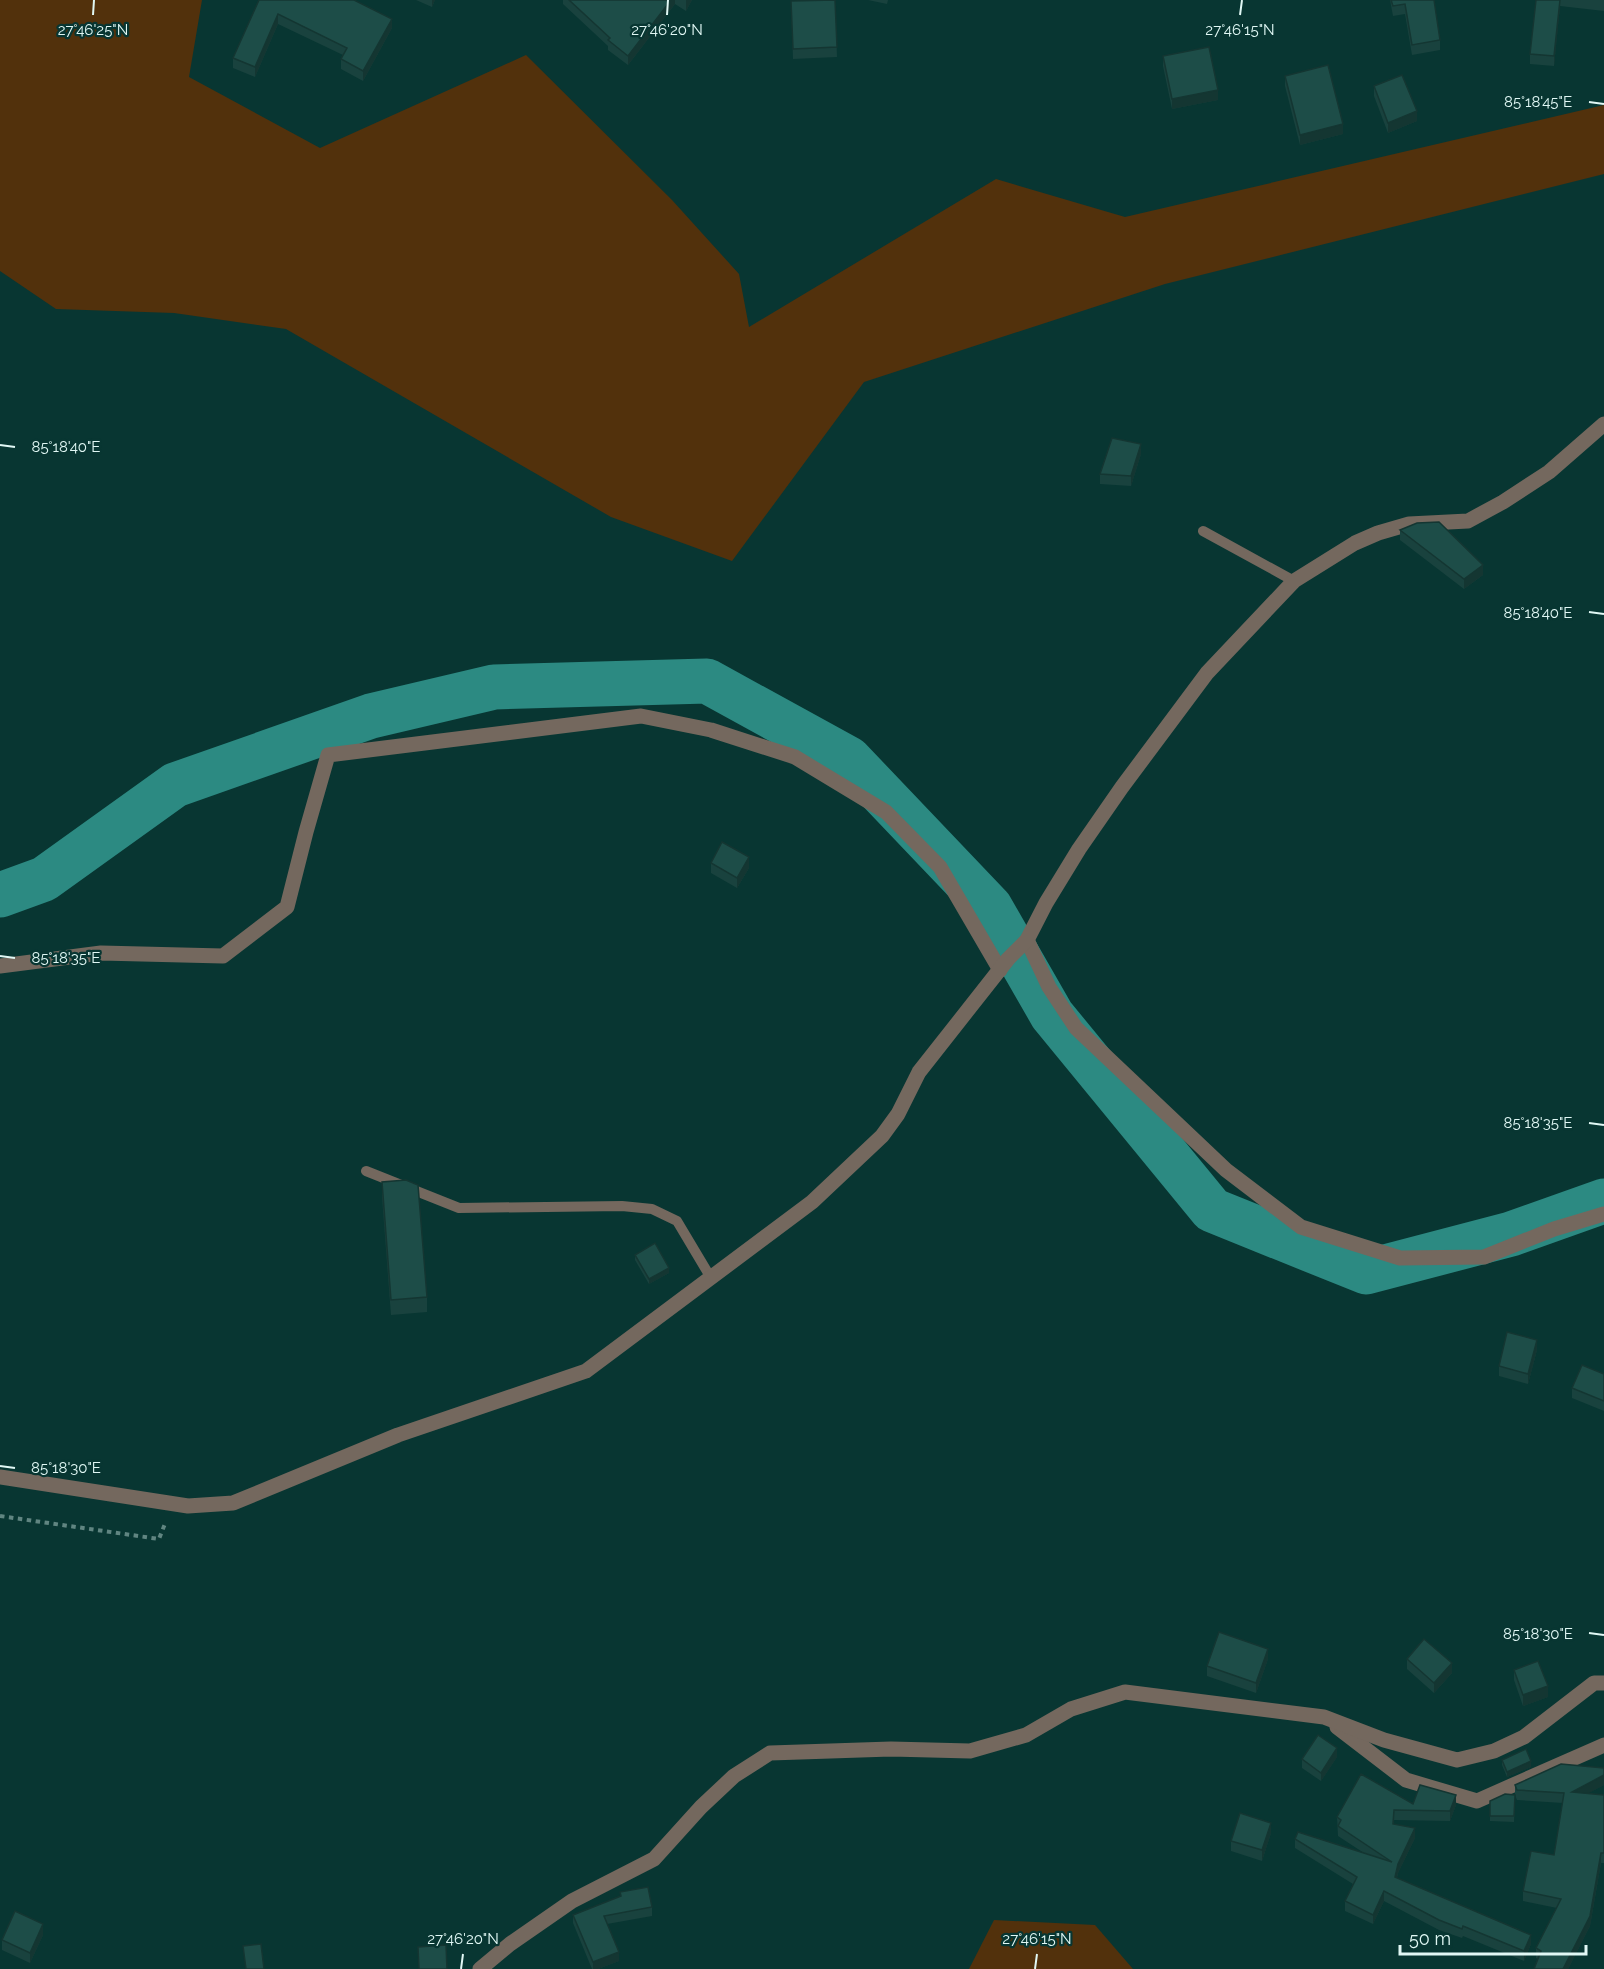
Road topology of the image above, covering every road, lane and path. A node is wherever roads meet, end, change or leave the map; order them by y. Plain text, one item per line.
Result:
1 (1604, 424) edge
2 (1203, 531) dead end
3 (1294, 581) junction
4 (1023, 944) junction
5 (1004, 964) junction
6 (0, 966) edge
7 (366, 1170) dead end
8 (1604, 1214) edge
9 (711, 1278) junction
10 (0, 1477) edge
11 (0, 1516) edge
12 (167, 1519) dead end
13 (1604, 1683) edge
14 (1324, 1717) junction
15 (1604, 1745) edge
16 (480, 1969) edge

1 - 3 street
2 - 3 lane
3 - 4 street
4 - 5 street
4 - 8 street
5 - 6 street
5 - 9 street
7 - 9 lane
9 - 10 street
11 - 12 path
13 - 14 street
14 - 15 street
14 - 16 street

